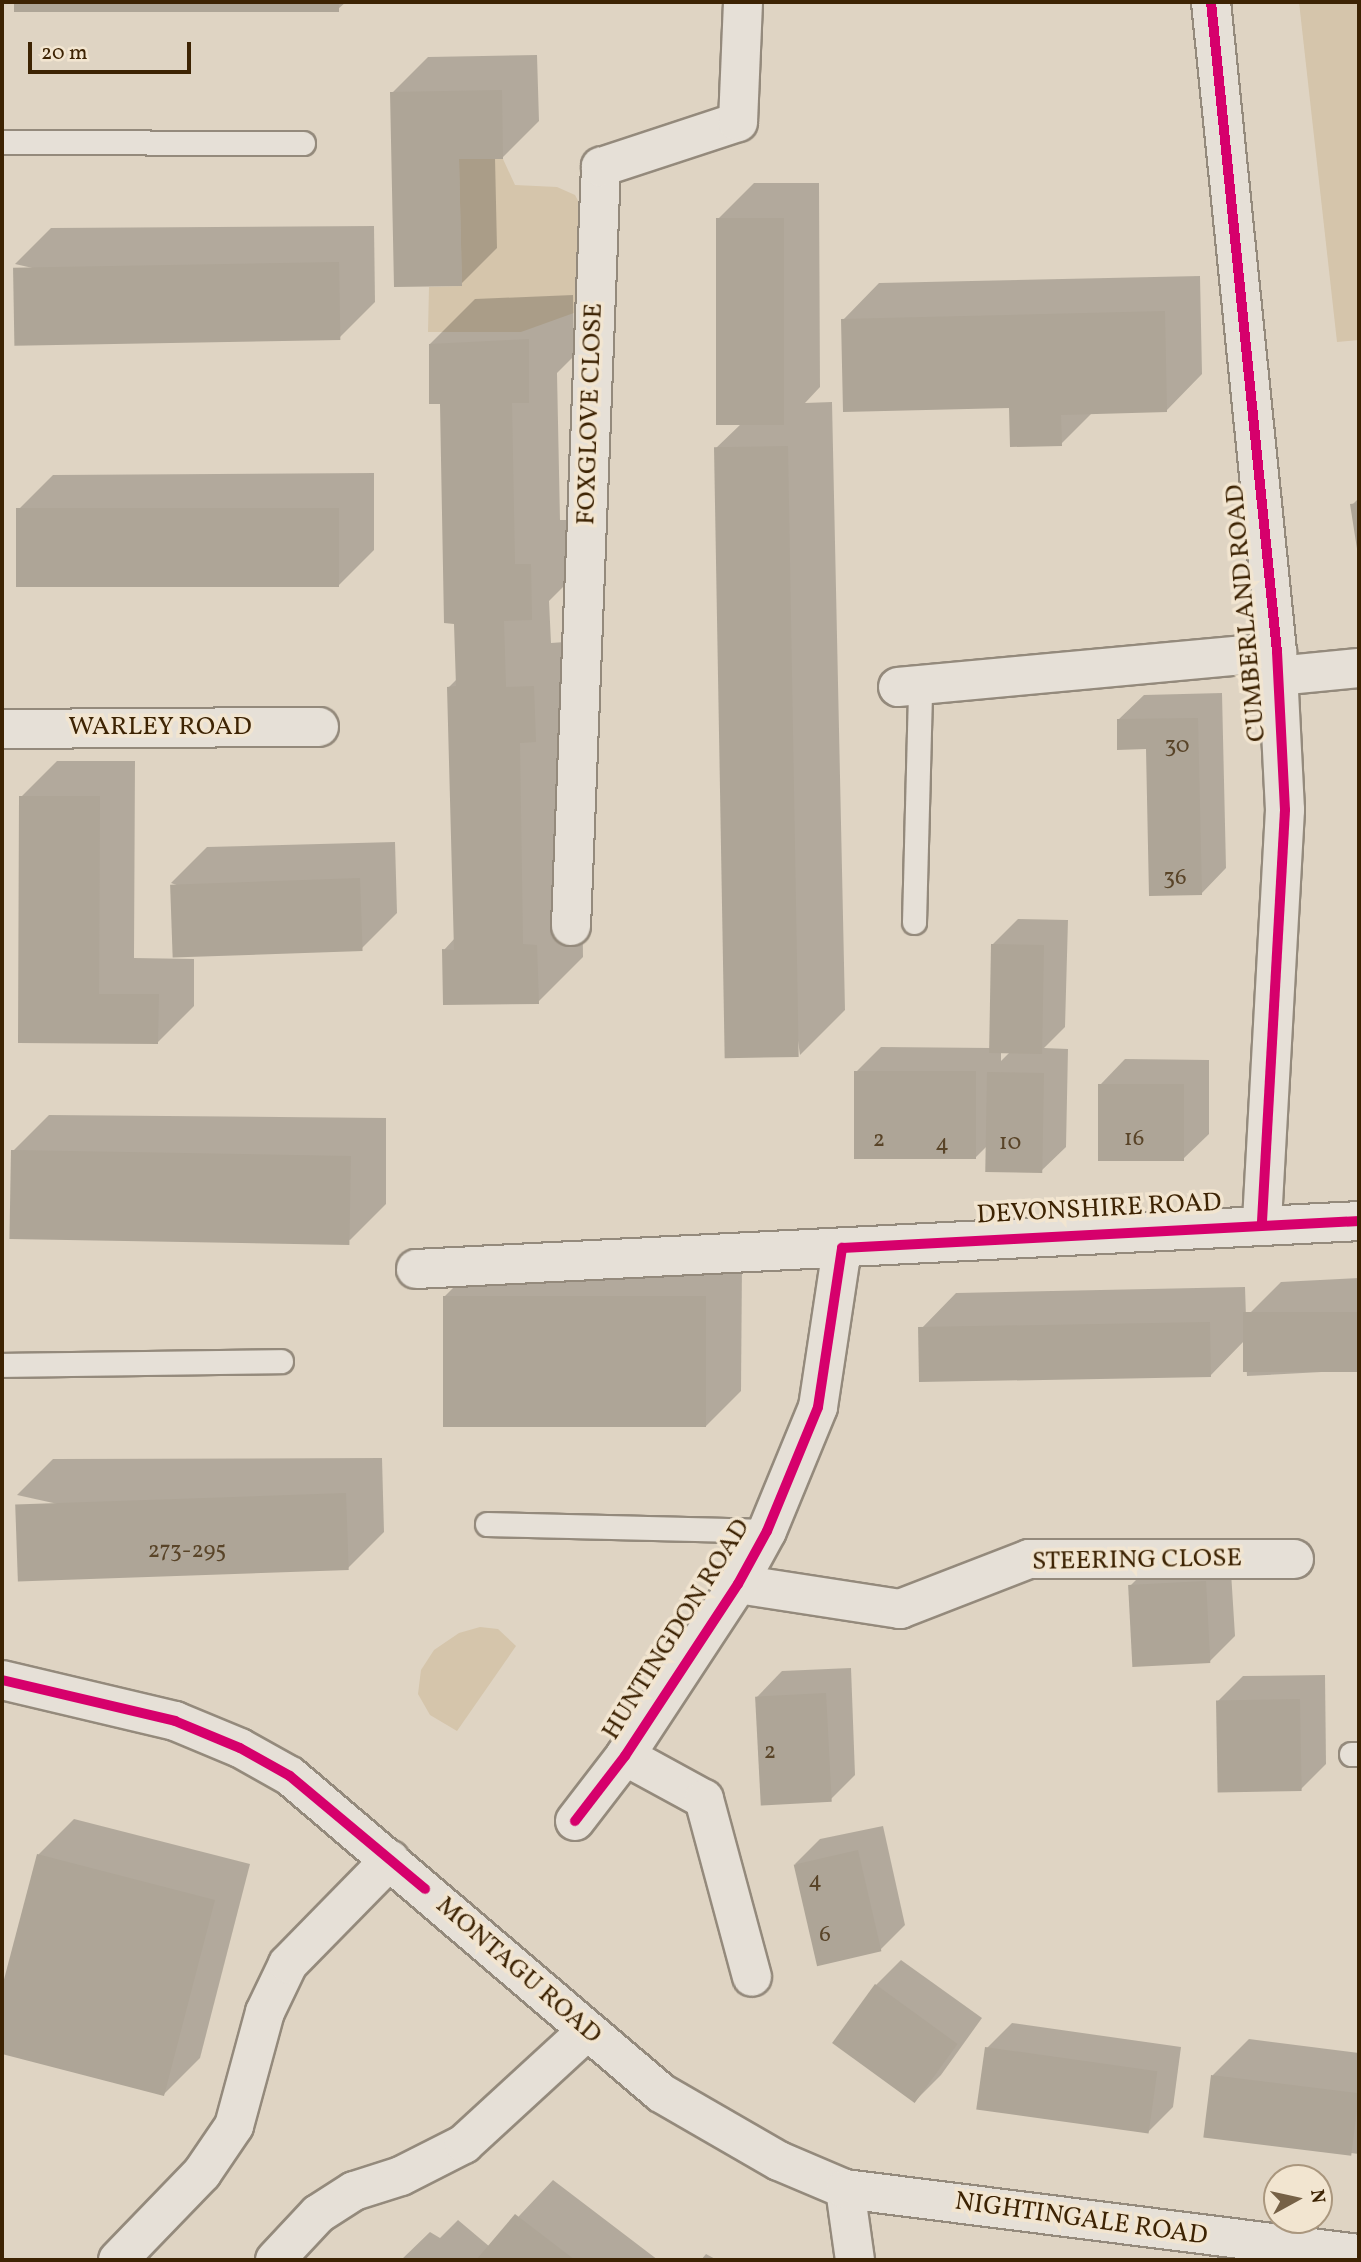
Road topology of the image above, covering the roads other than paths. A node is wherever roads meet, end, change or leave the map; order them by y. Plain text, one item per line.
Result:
1 (743, 2) edge
2 (1211, 2) edge
3 (2, 142) edge
4 (303, 143) dead end
5 (1277, 664) junction
6 (1359, 668) edge
7 (909, 686) joint
8 (319, 727) dead end
9 (2, 729) edge
10 (914, 922) dead end
11 (571, 926) dead end
12 (1359, 1221) edge
13 (1262, 1223) junction
14 (842, 1248) junction
15 (416, 1269) dead end
16 (281, 1361) dead end
17 (2, 1365) edge
18 (487, 1524) dead end
19 (767, 1531) junction
20 (1294, 1559) dead end
21 (738, 1584) junction
22 (2, 1680) edge
23 (625, 1756) junction
24 (575, 1821) dead end
25 (390, 1860) junction
26 (752, 1977) dead end
27 (586, 2032) junction
28 (845, 2189) junction
29 (1259, 2252) edge
30 (1359, 2254) edge
31 (118, 2260) edge
32 (275, 2260) edge
33 (855, 2260) edge

1 - 11 street, FOXGLOVE CLOSE
2 - 5 street, CUMBERLAND ROAD
3 - 4 lane
5 - 6 street
5 - 7 street
5 - 13 street, CUMBERLAND ROAD
7 - 10 lane
8 - 9 street, WARLEY ROAD
12 - 13 street, DEVONSHIRE ROAD
13 - 14 street, DEVONSHIRE ROAD
14 - 15 street, DEVONSHIRE ROAD
14 - 19 street, HUNTINGDON ROAD
16 - 17 lane
18 - 19 lane
19 - 21 street, HUNTINGDON ROAD
20 - 21 street, STEERING CLOSE
21 - 23 street, HUNTINGDON ROAD
22 - 25 street, MONTAGU ROAD
23 - 24 street, HUNTINGDON ROAD
23 - 26 street
25 - 27 street, MONTAGU ROAD
25 - 31 street
27 - 28 street, MONTAGU ROAD
27 - 32 street
28 - 29 street, NIGHTINGALE ROAD
28 - 33 street
29 - 30 street, NIGHTINGALE ROAD

